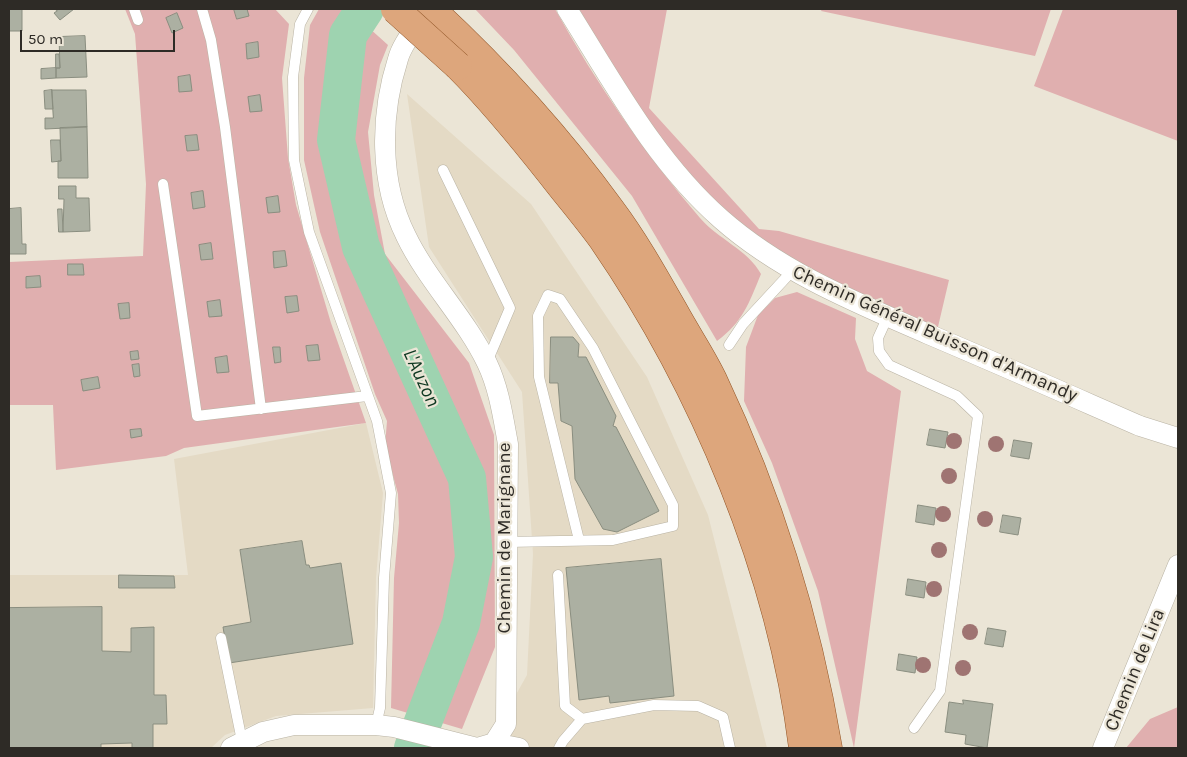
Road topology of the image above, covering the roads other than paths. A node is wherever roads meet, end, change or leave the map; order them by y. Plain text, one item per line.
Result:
1 (134, 9) edge
2 (202, 9) edge
3 (308, 9) edge
4 (395, 9) edge
5 (430, 9) edge
6 (567, 9) edge
7 (138, 20) dead end
8 (465, 57) junction
9 (443, 170) dead end
10 (163, 184) dead end
11 (793, 270) junction
12 (888, 316) junction
13 (729, 345) dead end
14 (487, 363) junction
15 (368, 396) junction
16 (261, 408) junction
17 (1178, 438) edge
18 (580, 540) junction
19 (507, 542) junction
20 (1178, 565) edge
21 (558, 575) dead end
22 (220, 638) dead end
23 (582, 719) junction
24 (385, 726) junction
25 (914, 728) dead end
26 (236, 745) edge
27 (463, 746) edge
28 (493, 746) edge
29 (519, 748) edge
30 (559, 748) edge
31 (730, 748) edge
32 (803, 748) edge
33 (828, 748) edge
34 (1103, 748) edge

1 - 7 lane
2 - 16 lane
3 - 15 lane
4 - 8 main road, bridge
5 - 8 main road
5 - 14 street, Chemin de Marignane
6 - 11 street, Chemin Général Buisson d'Armandy
8 - 32 main road
8 - 33 main road
9 - 14 lane
10 - 16 lane
11 - 12 street, Chemin Général Buisson d'Armandy
11 - 13 lane
12 - 17 street, Chemin Général Buisson d'Armandy
12 - 25 lane
14 - 19 street, Chemin de Marignane
15 - 16 lane
15 - 24 lane
18 - 18 lane
18 - 19 lane
19 - 28 street, Chemin de Marignane
20 - 34 street, Chemin de Lira
21 - 23 lane
22 - 26 lane
23 - 30 lane
23 - 31 lane
24 - 26 street
24 - 27 street
27 - 28 street
28 - 29 street

